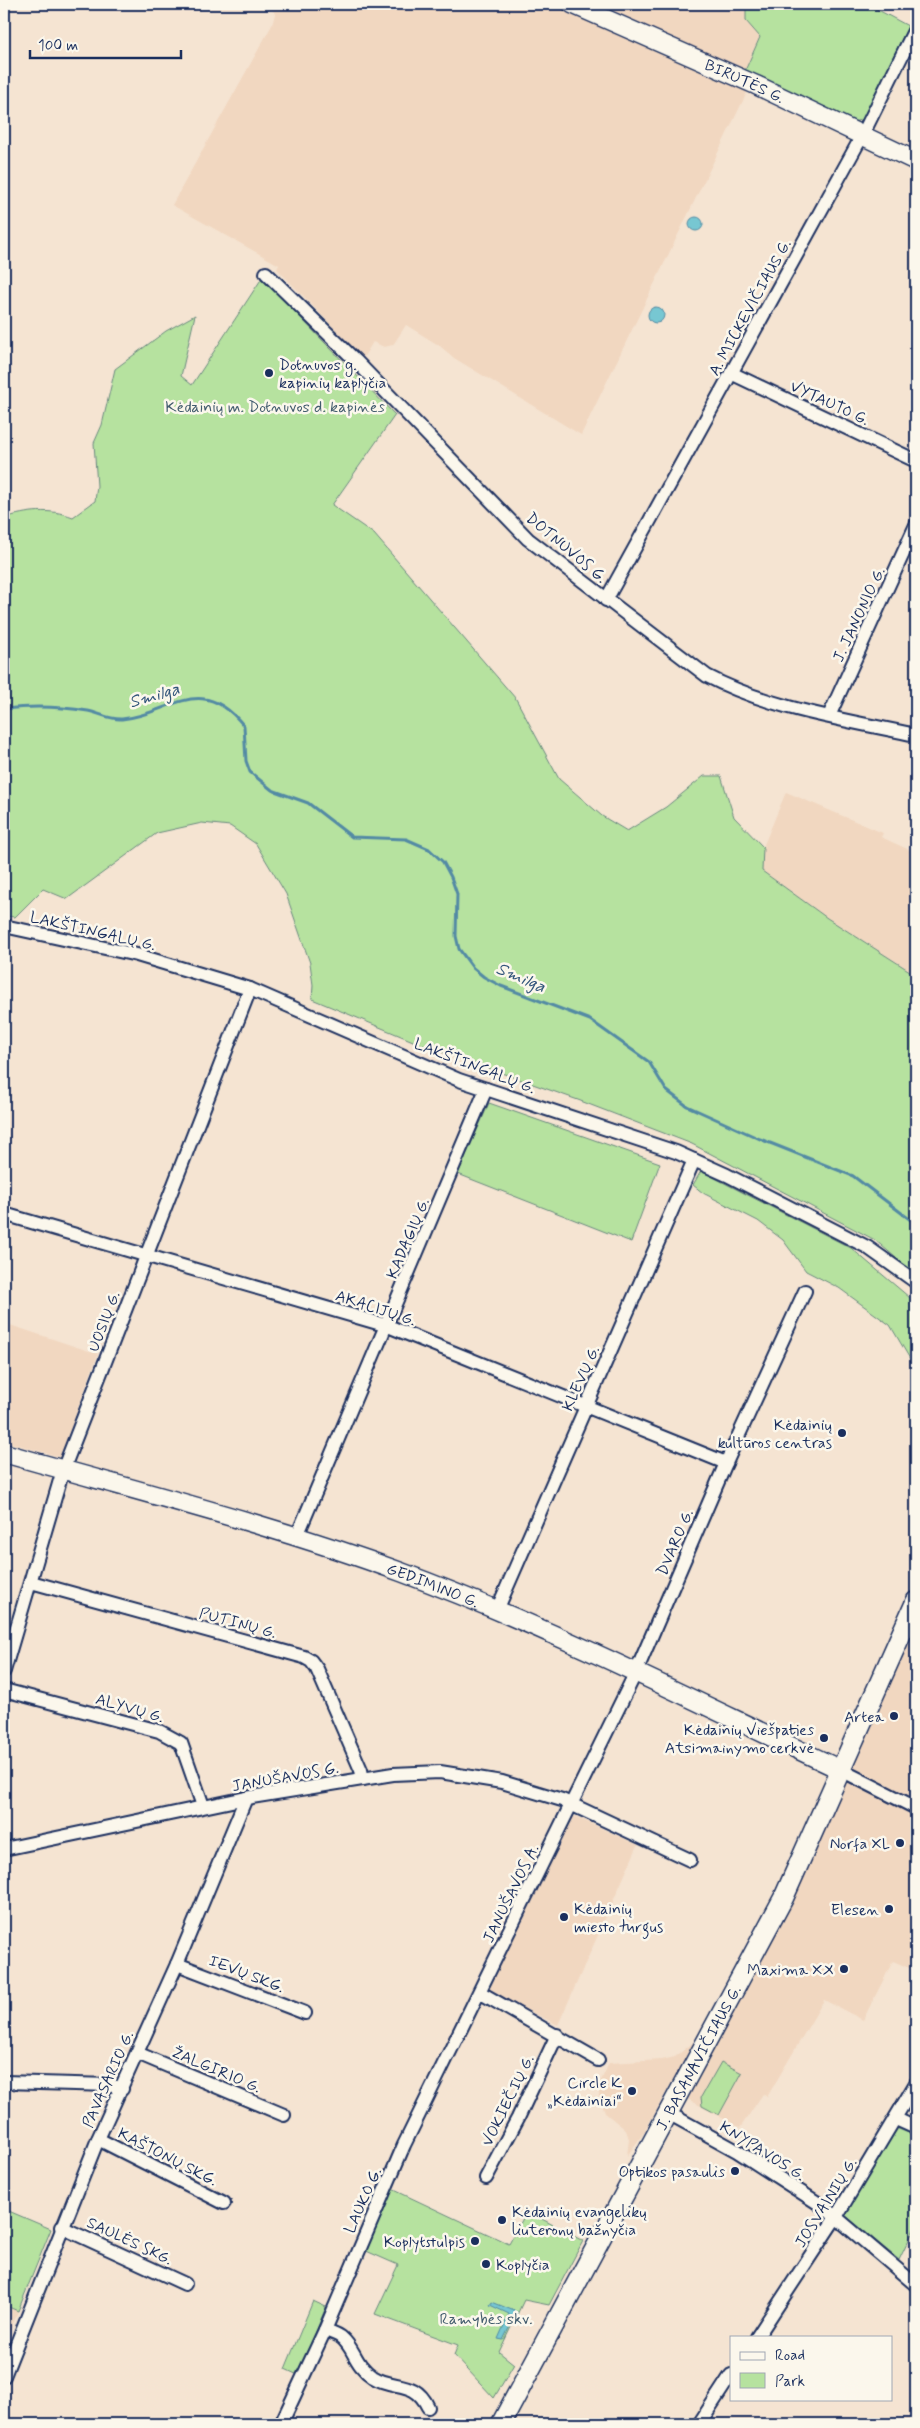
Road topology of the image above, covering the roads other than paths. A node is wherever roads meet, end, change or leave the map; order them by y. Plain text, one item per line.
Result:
1 (572, 4) edge
2 (916, 27) edge
3 (862, 136) junction
4 (916, 161) edge
5 (266, 273) dead end
6 (731, 373) junction
7 (916, 461) edge
8 (916, 526) edge
9 (606, 600) junction
10 (829, 716) junction
11 (916, 735) edge
12 (4, 930) edge
13 (250, 989) junction
14 (486, 1089) junction
15 (694, 1160) junction
16 (4, 1214) edge
17 (146, 1255) junction
18 (916, 1282) edge
19 (805, 1291) dead end
20 (388, 1326) junction
21 (587, 1405) junction
22 (4, 1453) edge
23 (726, 1463) junction
24 (63, 1470) junction
25 (297, 1536) junction
26 (31, 1582) junction
27 (916, 1601) edge
28 (497, 1610) junction
29 (4, 1671) edge
30 (636, 1672) junction
31 (4, 1690) edge
32 (841, 1770) junction
33 (363, 1779) junction
34 (246, 1798) junction
35 (571, 1804) junction
36 (203, 1806) junction
37 (916, 1808) edge
38 (4, 1849) edge
39 (690, 1860) dead end
40 (177, 1964) junction
41 (480, 1993) junction
42 (305, 2013) dead end
43 (557, 2035) junction
44 (137, 2052) junction
45 (598, 2060) dead end
46 (4, 2082) edge
47 (916, 2083) edge
48 (122, 2088) junction
49 (670, 2114) junction
50 (284, 2115) dead end
51 (896, 2119) junction
52 (916, 2128) edge
53 (98, 2139) junction
54 (486, 2178) dead end
55 (224, 2203) dead end
56 (836, 2218) junction
57 (61, 2227) junction
58 (185, 2284) dead end
59 (916, 2285) edge
60 (325, 2330) junction
61 (758, 2336) edge
62 (4, 2376) edge
63 (730, 2377) edge
64 (428, 2407) dead end
65 (281, 2424) edge
66 (501, 2424) edge
67 (699, 2424) edge

1 - 3 main road, BIRUTĖS G.
2 - 3 street, A. MICKEVIČIAUS G.
3 - 4 main road, BIRUTĖS G.
3 - 6 street, A. MICKEVIČIAUS G.
5 - 9 street, DOTNUVOS G.
6 - 7 street, VYTAUTO G.
6 - 9 street, A. MICKEVIČIAUS G.
8 - 10 street, J. JANONIO G.
9 - 10 street, DOTNUVOS G.
10 - 11 street, DOTNUVOS G.
12 - 13 street, LAKŠTINGALŲ G.
13 - 14 street, LAKŠTINGALŲ G.
13 - 17 street, UOSIŲ G.
14 - 15 street, LAKŠTINGALŲ G.
14 - 20 street, KADAGIŲ G.
15 - 18 street, LAKŠTINGALŲ G.
15 - 21 street, KLEVŲ G.
16 - 17 street, AKACIJŲ G.
17 - 20 street, AKACIJŲ G.
17 - 24 street, UOSIŲ G.
19 - 23 street, DVARO G.
20 - 21 street, AKACIJŲ G.
20 - 25 street, KADAGIŲ G.
21 - 23 street, AKACIJŲ G.
21 - 28 street, KLEVŲ G.
22 - 24 main road, GEDIMINO G.
23 - 30 street, DVARO G.
24 - 25 main road, GEDIMINO G.
24 - 26 street, UOSIŲ G.
25 - 28 main road, GEDIMINO G.
26 - 29 street, UOSIŲ G.
26 - 33 street, PUTINŲ G.
27 - 32 main road, J. BASANAVIČIAUS G.
28 - 30 main road, GEDIMINO G.
30 - 32 main road, GEDIMINO G.
30 - 35 street, DVARO G.
31 - 36 street, ALYVŲ G.
32 - 37 street
32 - 49 main road, J. BASANAVIČIAUS G.
33 - 34 street, JANUŠAVOS G.
33 - 35 street, JANUŠAVOS G.
34 - 36 street, JANUŠAVOS G.
34 - 40 street, PAVASARIO G.
35 - 39 street
35 - 41 street, JANUŠAVOS A.
36 - 38 street, JANUŠAVOS G.
40 - 42 street, IEVŲ SKG.
40 - 44 street, PAVASARIO G.
41 - 43 street
41 - 60 street, LAUKO G.
43 - 45 street
43 - 54 street, VOKIEČIŲ G.
44 - 48 street, PAVASARIO G.
44 - 50 street, ŽALGIRIO G.
46 - 48 street
47 - 51 street, JOSVAINIŲ G.
48 - 53 street, PAVASARIO G.
49 - 56 street, KNYPAVOS G.
49 - 66 main road, J. BASANAVIČIAUS G.
51 - 52 street
51 - 56 street, JOSVAINIŲ G.
53 - 55 street, KAŠTONŲ SKG.
53 - 57 street, PAVASARIO G.
56 - 59 street, KNYPAVOS G.
56 - 61 street, JOSVAINIŲ G.
57 - 58 street, SAULĖS SKG.
57 - 62 street, PAVASARIO G.
60 - 64 street
60 - 65 street, LAUKO G.
63 - 67 street

